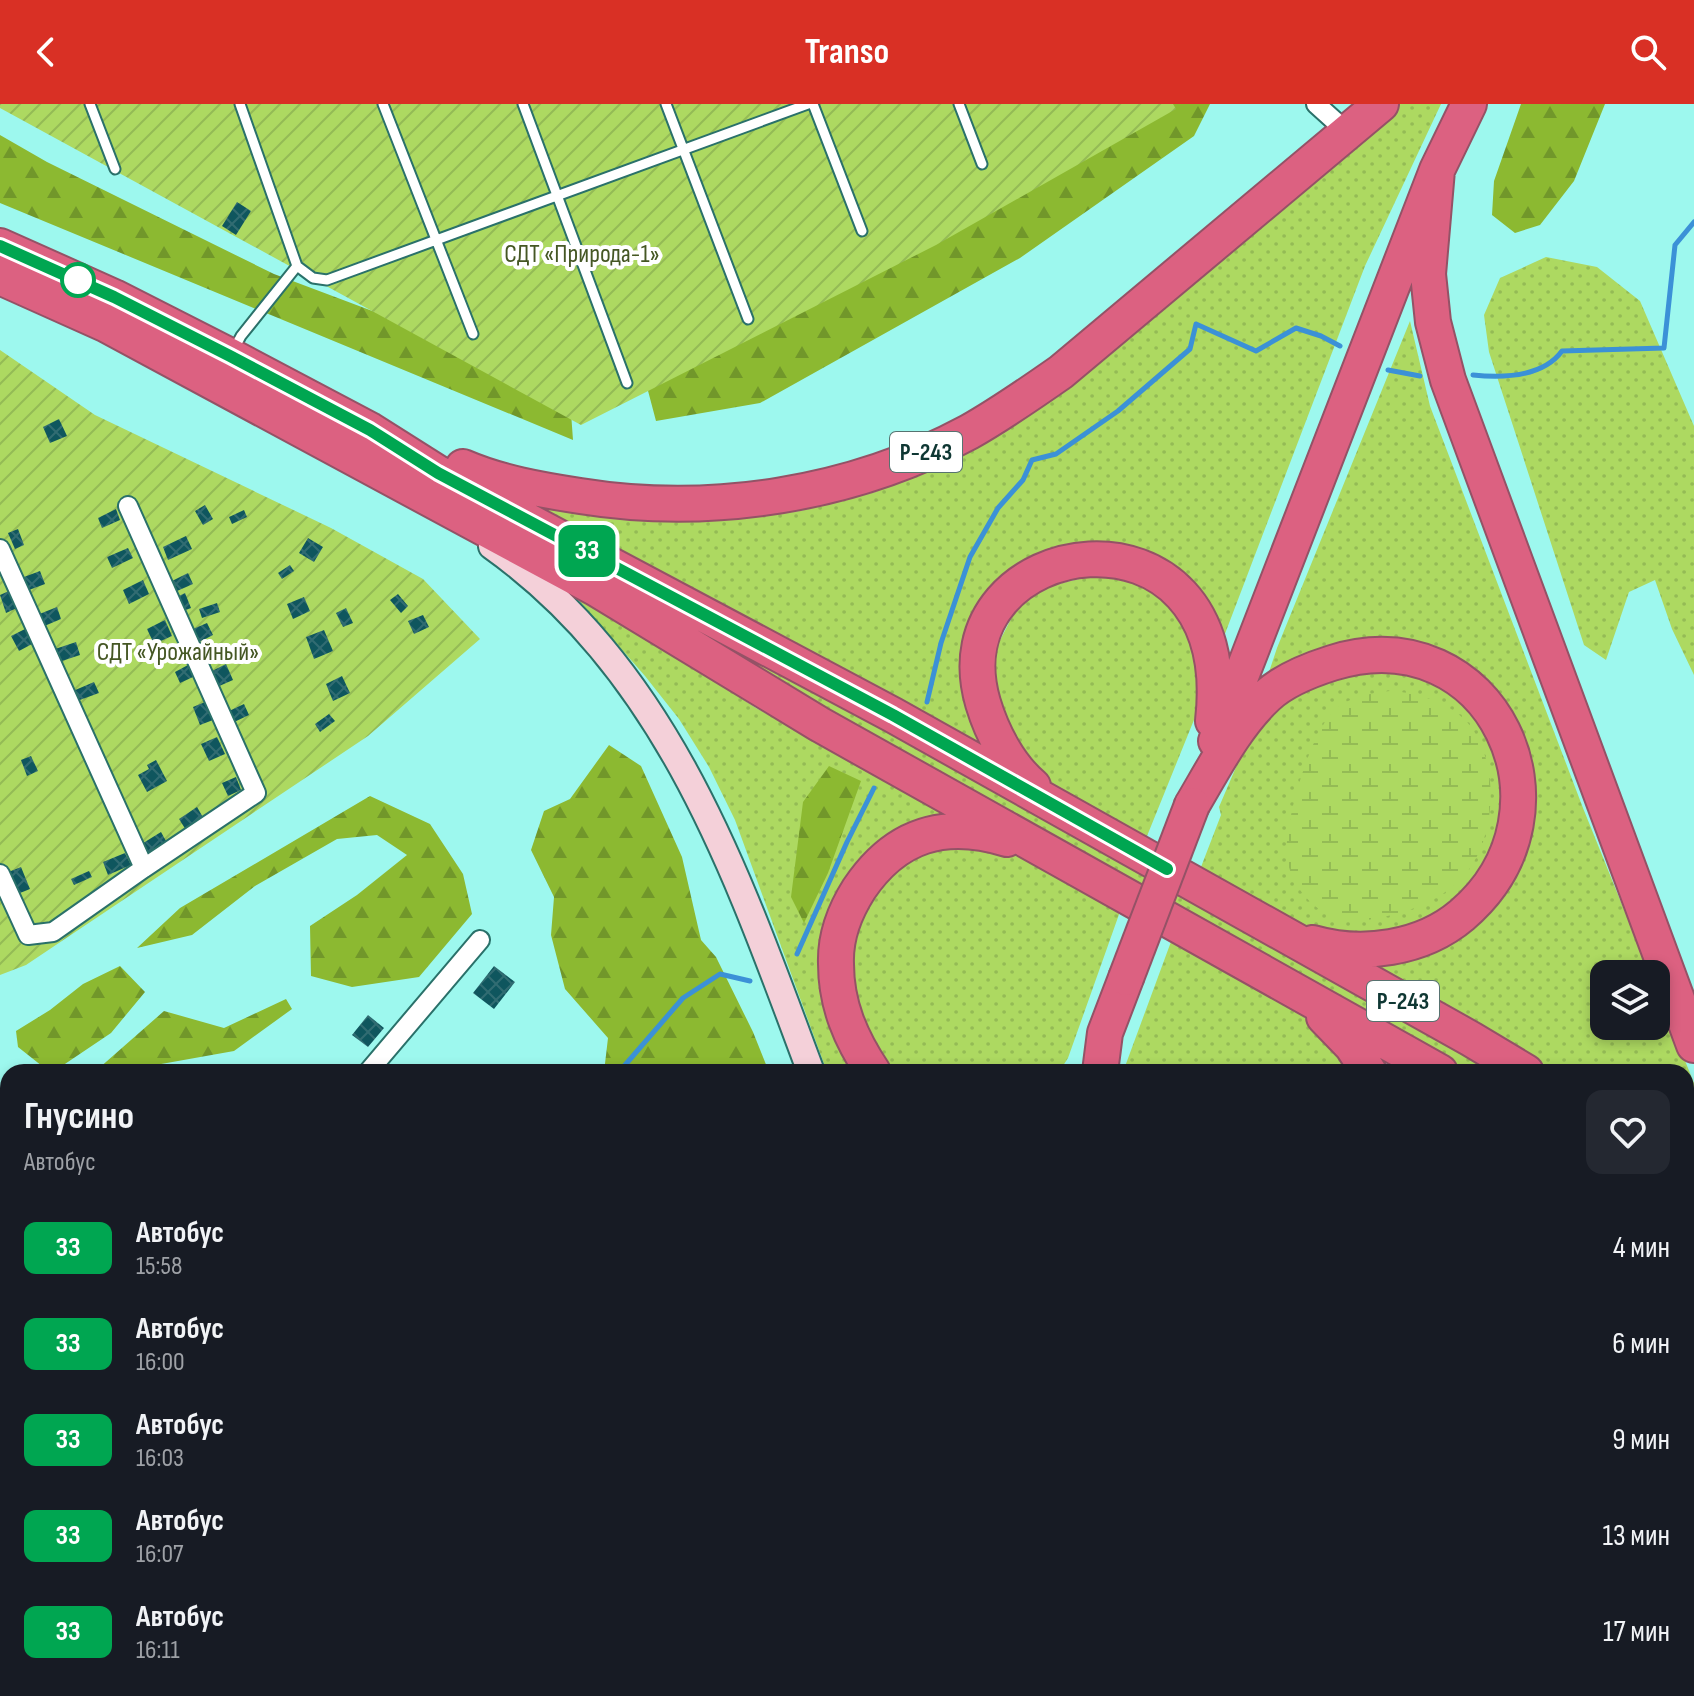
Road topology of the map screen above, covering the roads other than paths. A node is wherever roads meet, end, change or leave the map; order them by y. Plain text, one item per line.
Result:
1 (90, 104) edge
2 (240, 104) edge
3 (383, 104) edge
4 (523, 104) edge
5 (666, 104) edge
6 (810, 104) edge
7 (959, 104) edge
8 (1316, 104) edge
9 (1381, 104) edge
10 (1469, 104) edge
11 (1347, 132) junction
12 (683, 150) junction
13 (982, 164) dead end
14 (115, 169) dead end
15 (1437, 170) junction
16 (556, 195) junction
17 (862, 231) dead end
18 (436, 239) junction
19 (0, 246) edge
20 (297, 266) junction
21 (0, 277) edge
22 (748, 319) dead end
23 (473, 334) dead end
24 (230, 356) junction
25 (627, 383) dead end
26 (364, 445) junction
27 (128, 506) dead end
28 (0, 549) edge
29 (1192, 805) junction
30 (1061, 809) junction
31 (1052, 854) junction
32 (144, 868) junction
33 (0, 874) edge
34 (1279, 933) junction
35 (480, 940) dead end
36 (1270, 975) junction
37 (1105, 1033) junction
38 (1694, 1045) edge
39 (375, 1064) edge
40 (808, 1064) edge
41 (868, 1064) edge
42 (1080, 1064) edge
43 (1093, 1064) edge
44 (1101, 1064) edge
45 (1364, 1064) edge
46 (1426, 1064) edge
47 (1513, 1064) edge

1 - 14 lane
2 - 20 lane
3 - 18 lane
4 - 16 lane
5 - 12 lane
6 - 12 lane
6 - 17 lane
7 - 13 lane
8 - 11 street
9 - 11 highway, Р-243
10 - 15 highway, Р-243
11 - 26 highway, Р-243
12 - 16 lane
12 - 22 lane
15 - 29 highway, Р-243
15 - 38 highway, Р-243
16 - 18 lane
16 - 25 lane
18 - 20 lane
18 - 23 lane
19 - 24 highway
20 - 24 lane
21 - 26 highway
24 - 26 highway
26 - 30 highway, Р-243
26 - 31 highway, Р-243
26 - 40 main road
27 - 32 street
28 - 32 street
29 - 30 highway, Р-243
29 - 34 highway, Р-243
29 - 37 highway, Р-243, bridge
30 - 34 highway, Р-243
31 - 36 highway, Р-243
31 - 41 highway, Р-243
32 - 33 street
34 - 47 highway, Р-243
35 - 39 street
36 - 45 highway, Р-243
36 - 46 highway, Р-243
37 - 42 highway, Р-243
37 - 43 main road, Р-243
37 - 44 highway, Р-243

